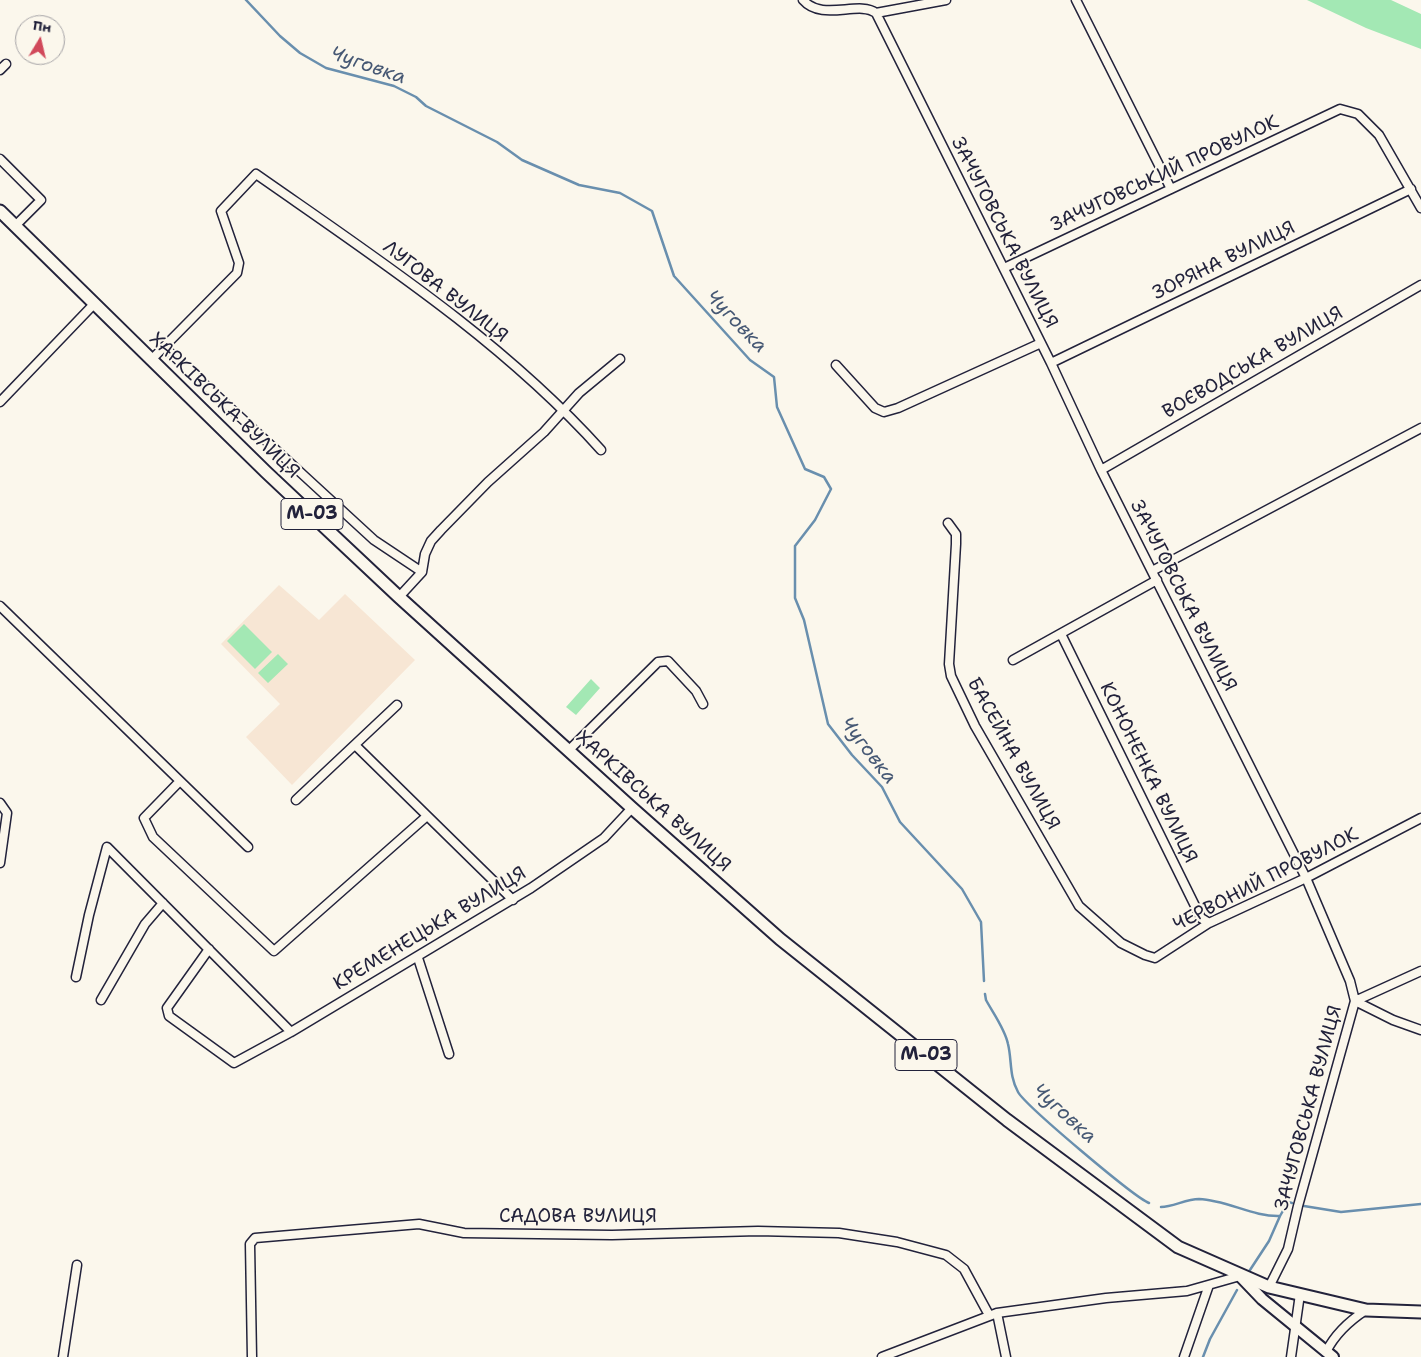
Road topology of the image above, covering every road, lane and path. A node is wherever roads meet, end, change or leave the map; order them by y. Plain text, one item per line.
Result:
1 (803, 0) edge
2 (946, 0) edge
3 (1076, 0) edge
4 (876, 14) junction
5 (0, 159) edge
6 (1171, 189) junction
7 (1411, 190) junction
8 (1421, 208) edge
9 (0, 211) edge
10 (15, 226) junction
11 (1004, 268) junction
12 (1421, 284) edge
13 (94, 304) junction
14 (1041, 343) junction
15 (164, 347) junction
16 (620, 359) dead end
17 (151, 360) junction
18 (1051, 363) junction
19 (836, 366) dead end
20 (0, 402) edge
21 (564, 412) junction
22 (1421, 428) edge
23 (601, 450) dead end
24 (1101, 470) junction
25 (948, 522) dead end
26 (1152, 571) junction
27 (422, 572) junction
28 (1157, 580) junction
29 (399, 597) junction
30 (0, 606) edge
31 (1061, 634) junction
32 (1013, 660) dead end
33 (703, 704) dead end
34 (397, 705) dead end
35 (355, 745) junction
36 (569, 750) junction
37 (180, 782) junction
38 (296, 800) dead end
39 (0, 803) edge
40 (632, 808) junction
41 (427, 816) junction
42 (1421, 818) edge
43 (248, 847) dead end
44 (0, 863) edge
45 (1306, 878) junction
46 (513, 900) junction
47 (163, 903) junction
48 (1079, 906) joint
49 (1209, 923) junction
50 (209, 949) junction
51 (418, 958) junction
52 (1421, 972) edge
53 (76, 977) dead end
54 (101, 1000) dead end
55 (1355, 1001) junction
56 (1421, 1030) edge
57 (291, 1032) junction
58 (449, 1054) dead end
59 (77, 1266) dead end
60 (1240, 1276) junction
61 (1209, 1285) junction
62 (1269, 1287) junction
63 (1300, 1294) junction
64 (1366, 1310) junction
65 (1421, 1312) edge
66 (993, 1314) junction
67 (1295, 1327) junction
68 (1330, 1354) edge
69 (63, 1357) edge
70 (252, 1357) edge
71 (882, 1357) edge
72 (1006, 1357) edge
73 (1184, 1357) edge
74 (1291, 1357) edge

1 - 4 street
2 - 4 street
3 - 6 street
4 - 11 street, ЗАЧУГОВСЬКА ВУЛИЦЯ
5 - 10 street
6 - 7 street, ЗАЧУГОВСЬКИЙ ПРОВУЛОК
6 - 11 street, ЗАЧУГОВСЬКИЙ ПРОВУЛОК
7 - 8 street
7 - 18 street, ЗОРЯНА ВУЛИЦЯ
9 - 10 highway, ХАРКІВСЬКА ВУЛИЦЯ / М-03
10 - 13 highway, ХАРКІВСЬКА ВУЛИЦЯ / М-03
11 - 14 street, ЗАЧУГОВСЬКА ВУЛИЦЯ
12 - 24 street, ВОЄВОДСЬКА ВУЛИЦЯ
13 - 17 highway, ХАРКІВСЬКА ВУЛИЦЯ / М-03
13 - 20 street
14 - 18 street, ЗАЧУГОВСЬКА ВУЛИЦЯ
14 - 19 street
15 - 17 street
15 - 21 street, ЛУГОВА ВУЛИЦЯ
15 - 27 street
16 - 21 street
17 - 29 highway, ХАРКІВСЬКА ВУЛИЦЯ / М-03
18 - 24 street, ЗАЧУГОВСЬКА ВУЛИЦЯ
21 - 23 street, ЛУГОВА ВУЛИЦЯ
21 - 27 street
22 - 26 street
24 - 26 street, ЗАЧУГОВСЬКА ВУЛИЦЯ
25 - 48 street, БАСЕЙНА ВУЛИЦЯ
26 - 28 street, ЗАЧУГОВСЬКА ВУЛИЦЯ
27 - 29 street
28 - 31 street
28 - 45 street, ЗАЧУГОВСЬКА ВУЛИЦЯ
29 - 36 highway, ХАРКІВСЬКА ВУЛИЦЯ / М-03
30 - 37 street
31 - 32 street
31 - 49 street, КОНОНЕНКА ВУЛИЦЯ
33 - 36 street
34 - 35 street
35 - 38 street
35 - 41 street
36 - 40 highway, ХАРКІВСЬКА ВУЛИЦЯ / М-03
37 - 41 street
37 - 43 street
39 - 44 street
40 - 46 street, КРЕМЕНЕЦЬКА ВУЛИЦЯ
40 - 60 highway, ХАРКІВСЬКА ВУЛИЦЯ / М-03
41 - 46 street
42 - 45 street, ЧЕРВОНИЙ ПРОВУЛОК
45 - 49 street, ЧЕРВОНИЙ ПРОВУЛОК
45 - 55 street, ЗАЧУГОВСЬКА ВУЛИЦЯ
46 - 51 street, КРЕМЕНЕЦЬКА ВУЛИЦЯ
47 - 50 street
47 - 53 street
47 - 54 street
48 - 49 street, ЧЕРВОНИЙ ПРОВУЛОК
50 - 57 street
50 - 57 street, КРЕМЕНЕЦЬКА ВУЛИЦЯ
51 - 57 street, КРЕМЕНЕЦЬКА ВУЛИЦЯ
51 - 58 street
52 - 55 street
55 - 56 street
55 - 62 street, ЗАЧУГОВСЬКА ВУЛИЦЯ
59 - 69 street
60 - 61 street
60 - 62 highway, М-03
60 - 67 main road, ХАРКІВСЬКА ВУЛИЦЯ
61 - 66 street
61 - 73 street
62 - 63 highway, М-03
63 - 64 highway, М-03
63 - 67 street
64 - 65 highway, М-03
64 - 68 street
66 - 70 street, САДОВА ВУЛИЦЯ
66 - 71 street
66 - 72 street, САДОВА ВУЛИЦЯ
67 - 68 main road, ХАРКІВСЬКА ВУЛИЦЯ
67 - 74 street

